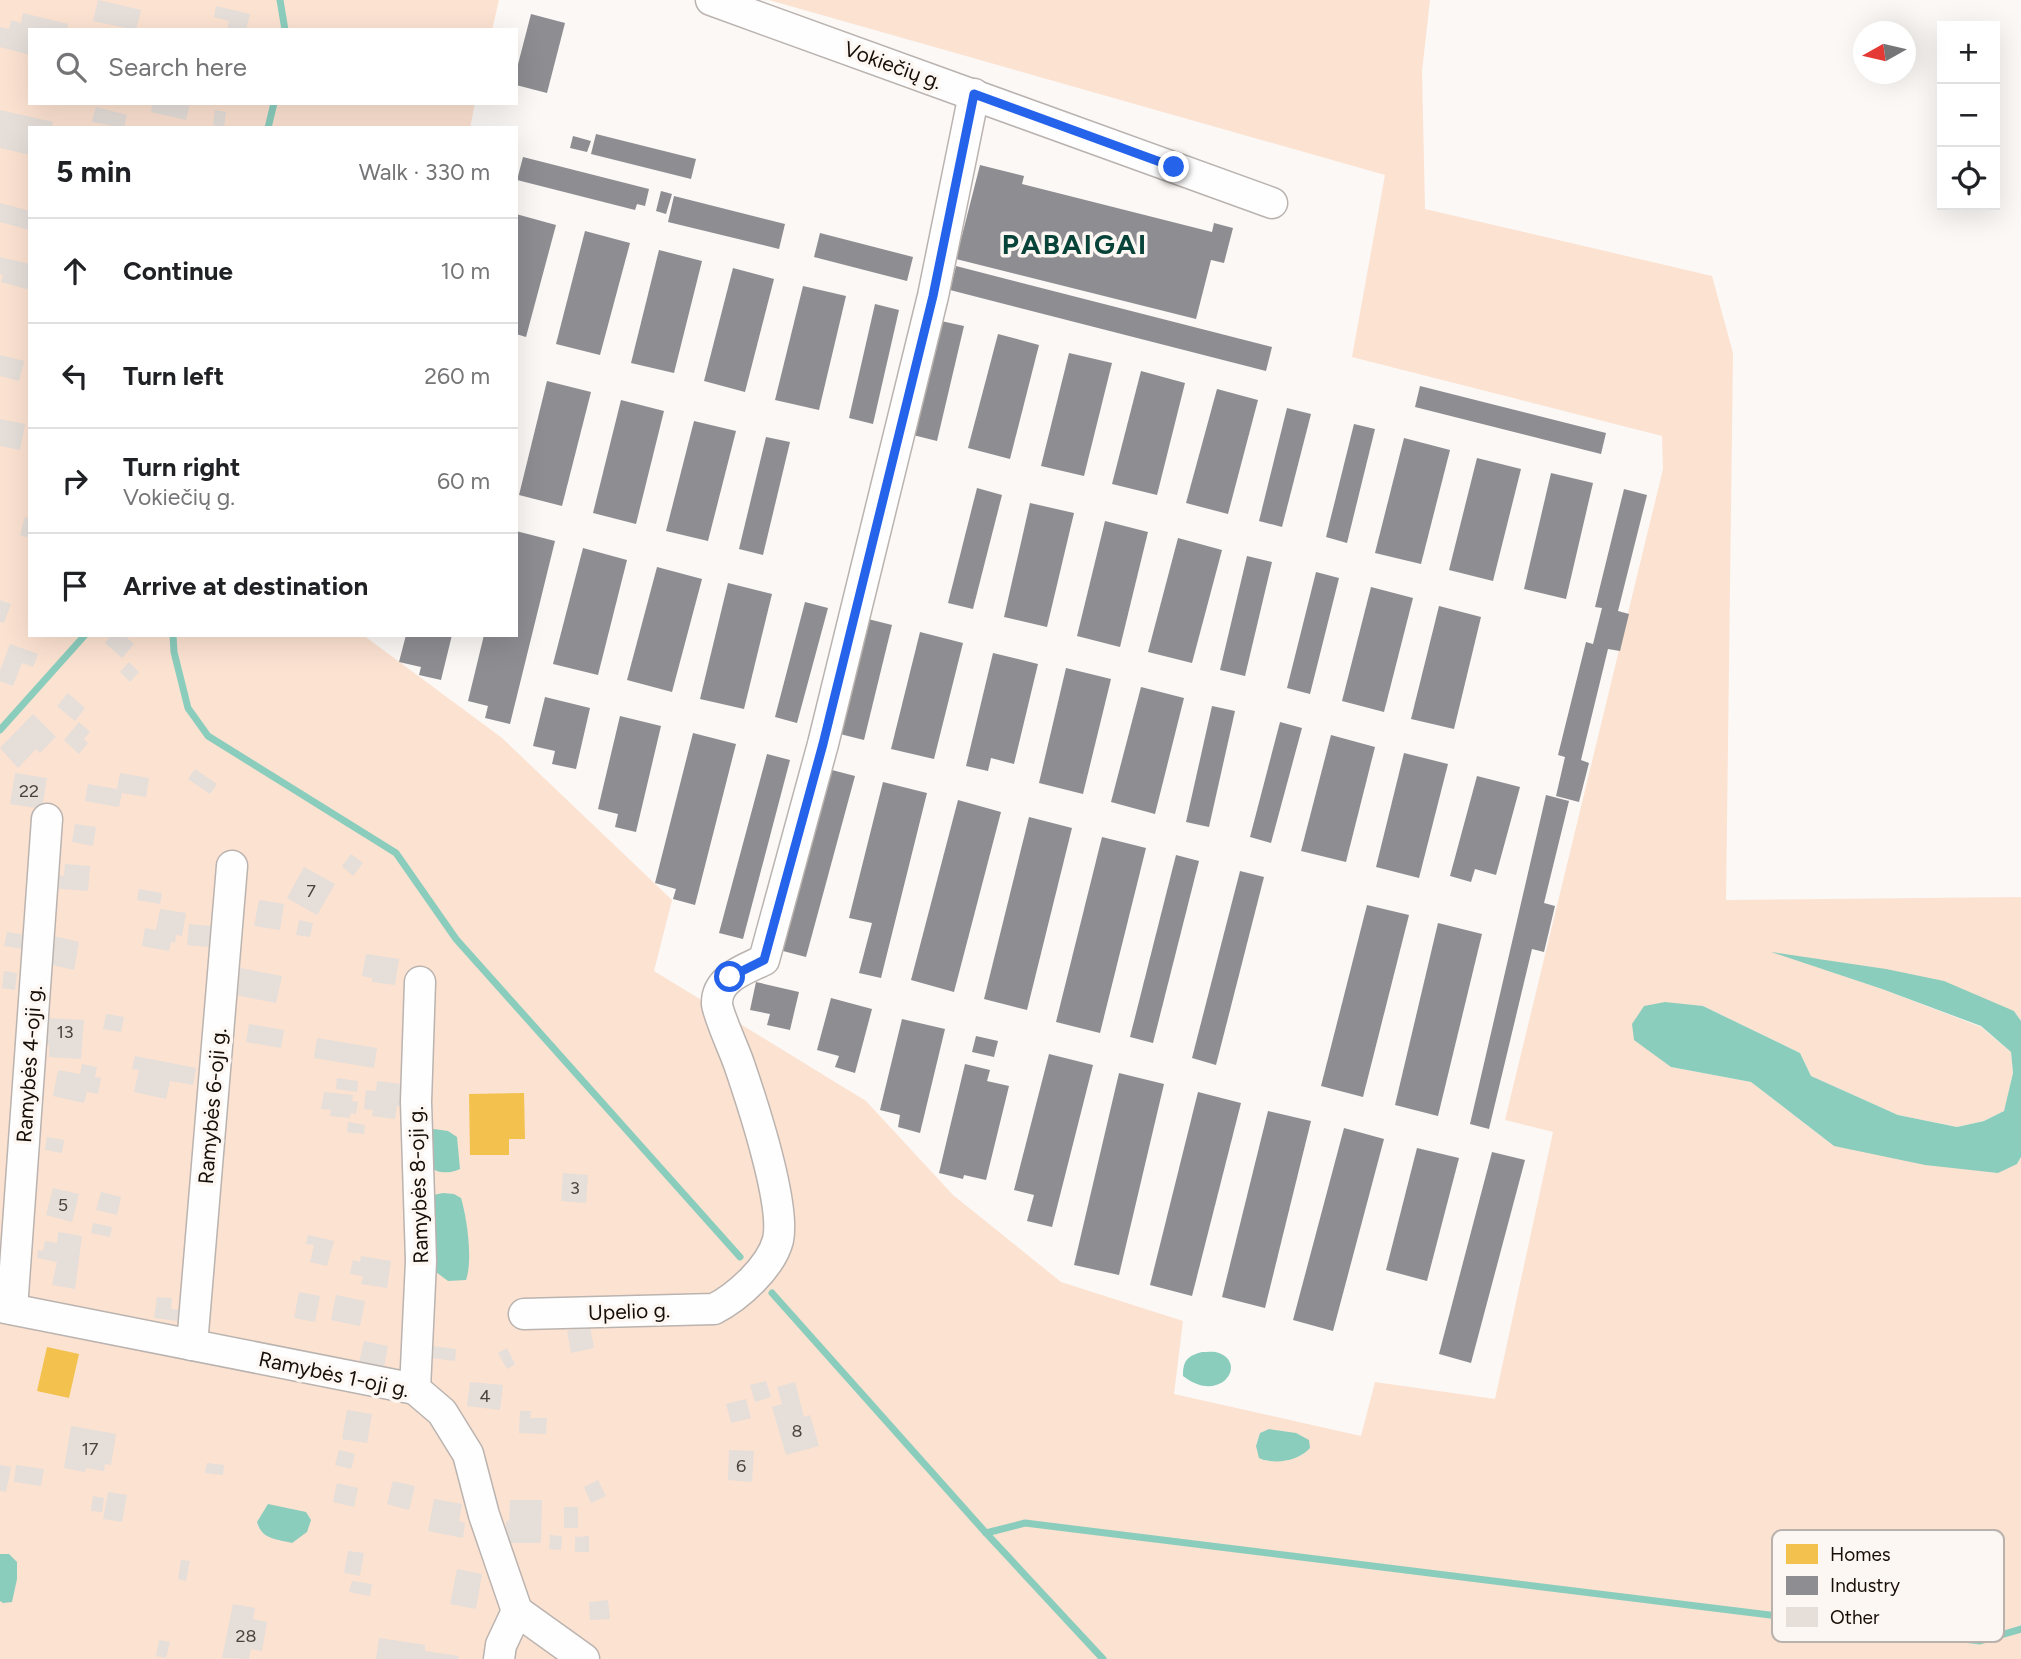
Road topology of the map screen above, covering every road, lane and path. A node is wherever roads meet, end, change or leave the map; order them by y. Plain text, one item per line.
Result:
1 (710, 0) edge
2 (974, 94) junction
3 (1272, 203) dead end
4 (47, 819) dead end
5 (232, 866) dead end
6 (420, 982) dead end
7 (6, 1308) edge
8 (524, 1314) dead end
9 (192, 1345) junction
10 (415, 1389) junction
11 (517, 1611) junction
12 (499, 1659) edge
13 (584, 1659) edge

1 - 2 street, Vokiečių g.
2 - 3 street, Vokiečių g.
2 - 8 street, Upelio g.
4 - 7 street, Ramybės 4-oji g.
5 - 9 street, Ramybės 6-oji g.
6 - 10 street, Ramybės 8-oji g.
7 - 9 street, Ramybės 1-oji g.
9 - 10 street, Ramybės 1-oji g.
10 - 11 street, Ramybės 1-oji g.
11 - 12 street
11 - 13 street

